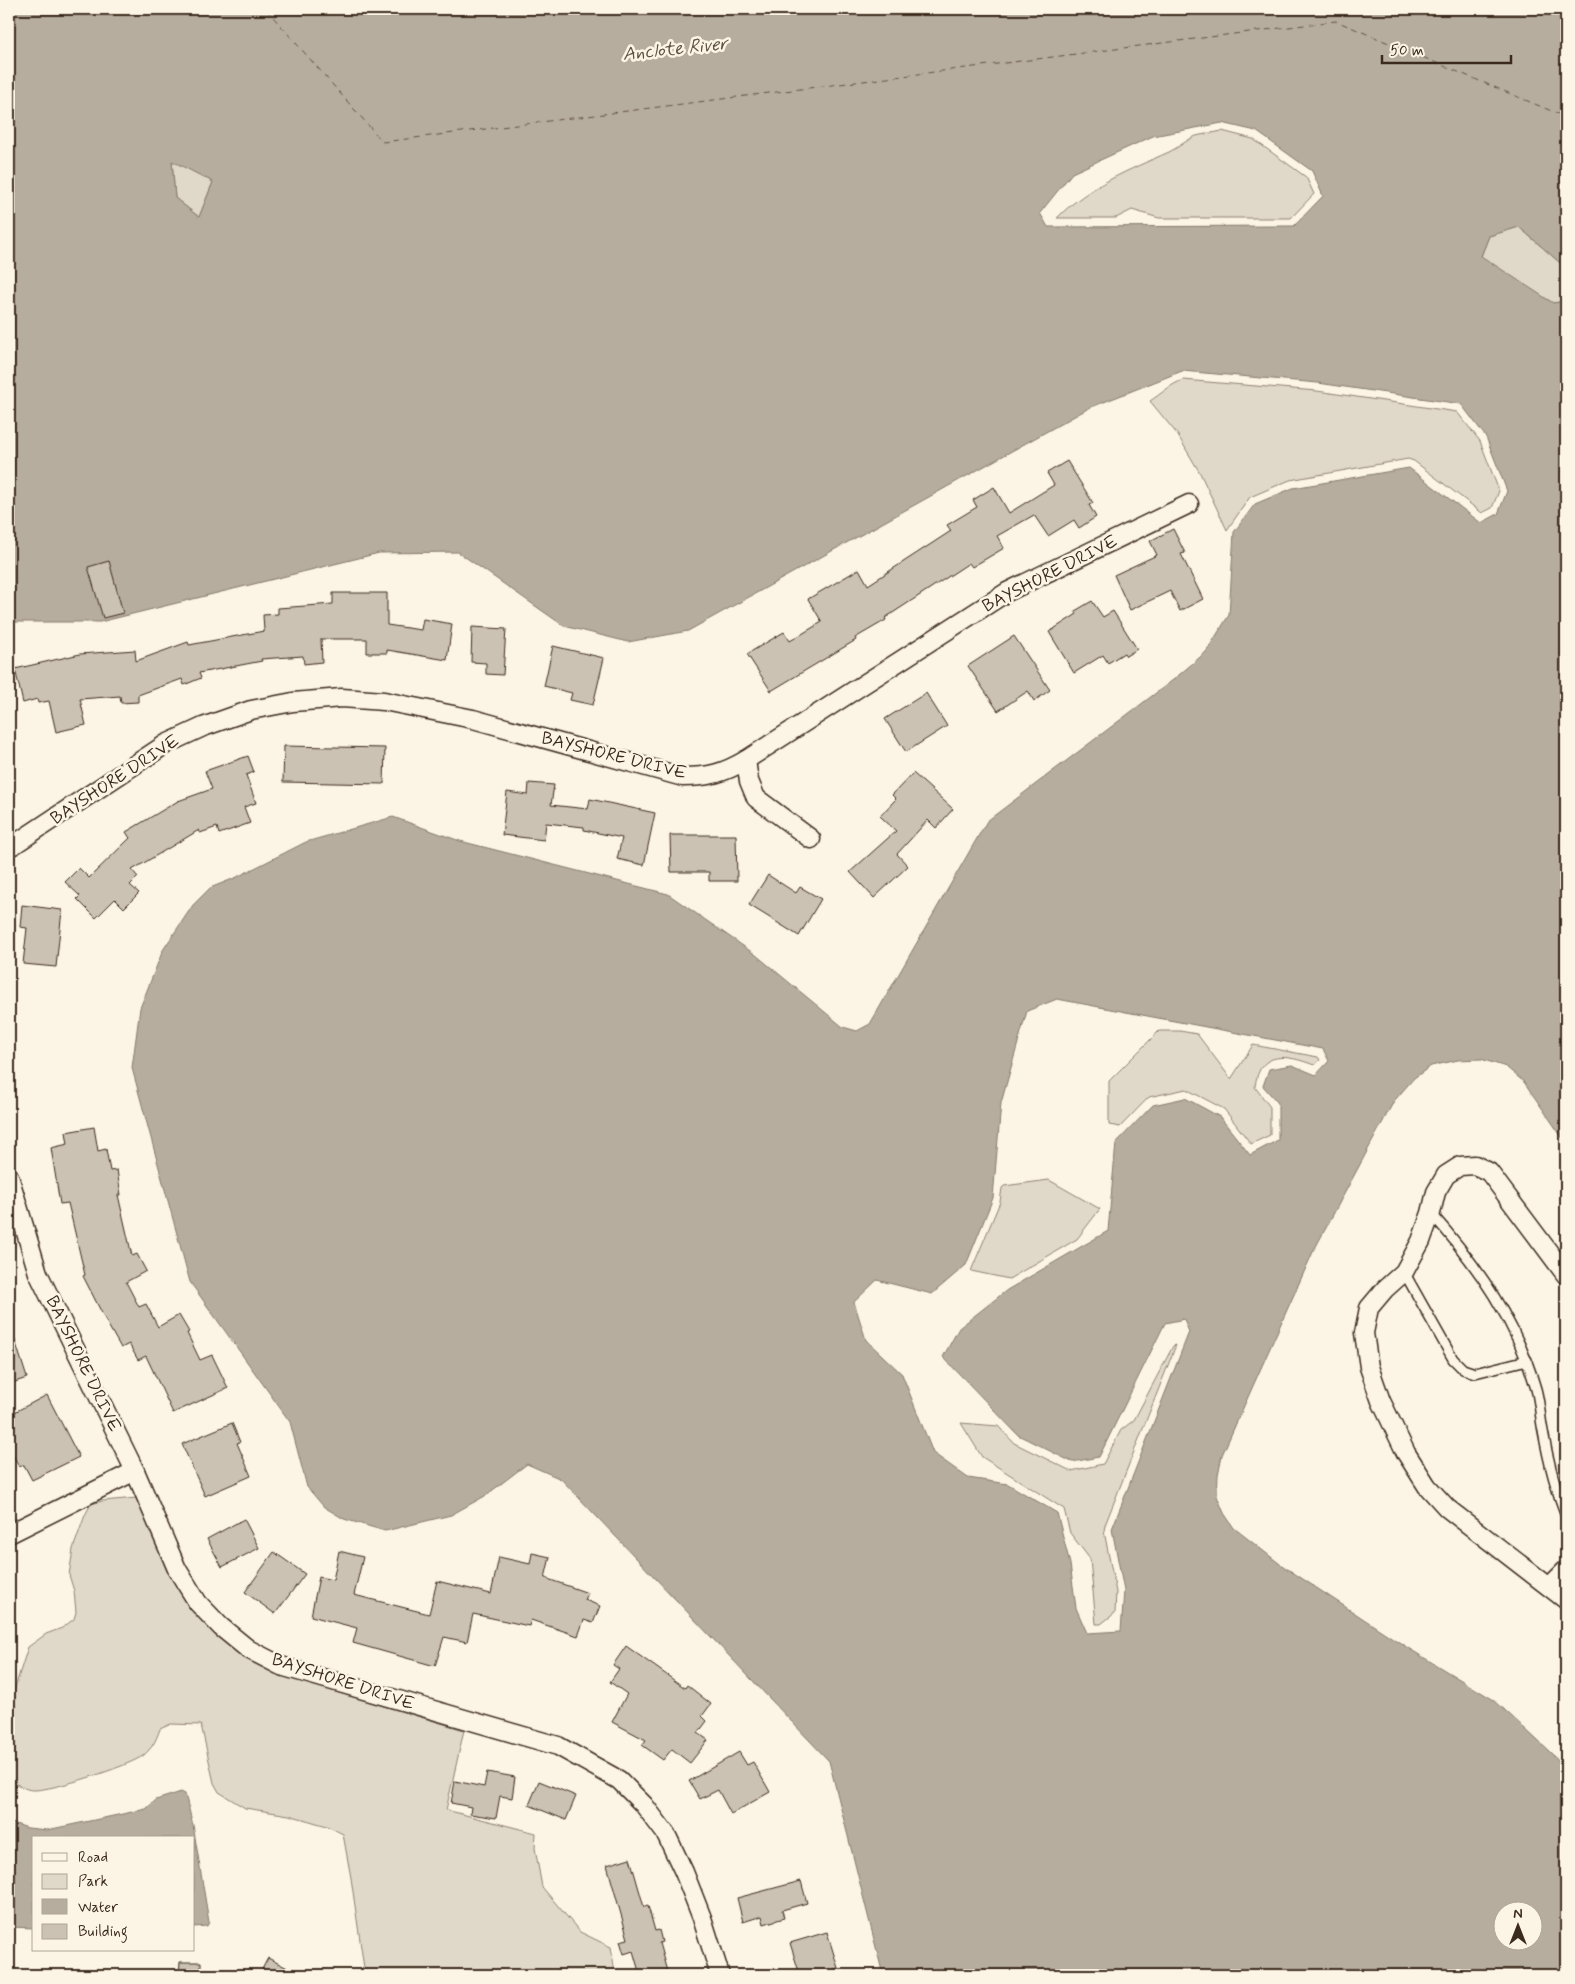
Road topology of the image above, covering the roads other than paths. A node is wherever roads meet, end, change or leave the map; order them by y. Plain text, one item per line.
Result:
1 (1189, 504) dead end
2 (746, 760) junction
3 (811, 839) dead end
4 (9, 847) edge
5 (9, 1176) edge
6 (1431, 1213) junction
7 (1404, 1272) junction
8 (1566, 1275) edge
9 (1527, 1360) junction
10 (135, 1471) junction
11 (1566, 1515) edge
12 (9, 1534) edge
13 (1566, 1570) edge
14 (1550, 1586) junction
15 (1566, 1600) edge
16 (720, 1975) edge

1 - 2 street, BAYSHORE DRIVE
2 - 3 street
2 - 4 street, BAYSHORE DRIVE
5 - 10 street, BAYSHORE DRIVE
6 - 7 street
6 - 8 street
6 - 9 lane
7 - 9 lane
7 - 14 street
9 - 11 lane
10 - 12 street
10 - 16 street, BAYSHORE DRIVE
13 - 14 street
14 - 15 street

